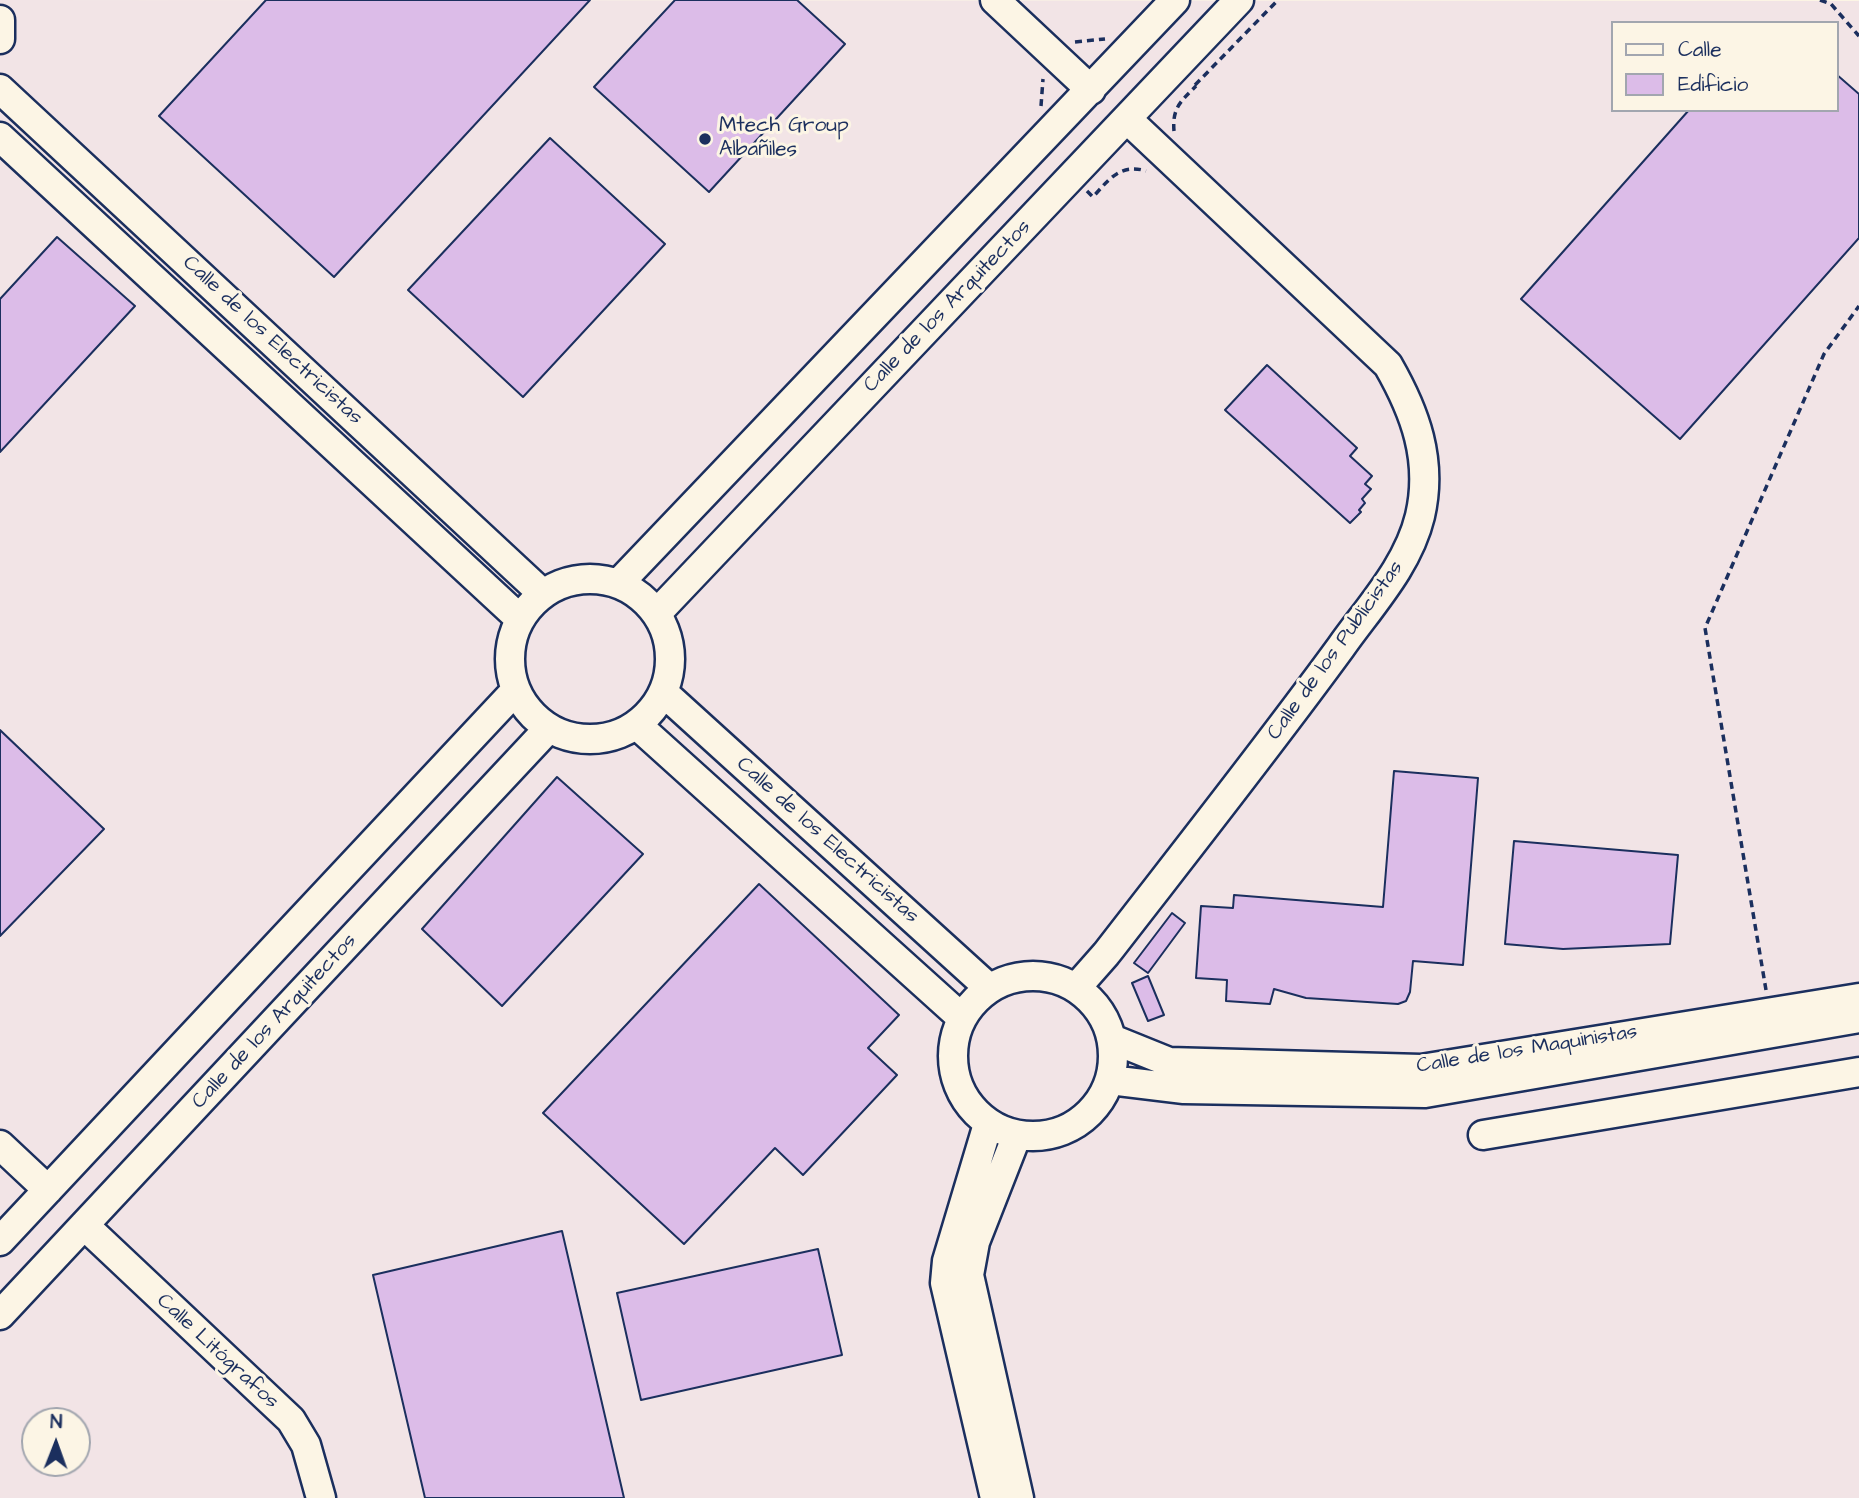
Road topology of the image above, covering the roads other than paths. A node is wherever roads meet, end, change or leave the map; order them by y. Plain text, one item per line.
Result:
1 (995, 0) edge
2 (1175, 0) edge
3 (1239, 0) edge
4 (0, 20) edge
5 (0, 39) edge
6 (0, 89) edge
7 (1091, 90) junction
8 (1127, 119) junction
9 (0, 136) edge
10 (619, 583) junction
11 (543, 594) junction
12 (657, 613) junction
13 (520, 619) junction
14 (516, 690) junction
15 (664, 693) junction
16 (637, 725) junction
17 (549, 729) junction
18 (989, 988) junction
19 (1076, 988) junction
20 (1859, 998) edge
21 (962, 1018) junction
22 (1859, 1018) edge
23 (1112, 1039) junction
24 (1859, 1072) edge
25 (1110, 1080) junction
26 (988, 1124) junction
27 (1017, 1135) junction
28 (1483, 1135) dead end
29 (0, 1145) edge
30 (48, 1190) junction
31 (84, 1225) junction
32 (0, 1241) edge
33 (0, 1315) edge
34 (321, 1498) edge
35 (995, 1498) edge
36 (1019, 1498) edge

1 - 7 street
2 - 7 street
3 - 8 street, Calle de los Arquitectos
4 - 5 street
6 - 11 street, Calle de los Electricistas
7 - 10 street
8 - 12 street, Calle de los Arquitectos
8 - 19 street, Calle de los Publicistas
9 - 13 street, Calle de los Electricistas
10 - 11 street
10 - 12 street
11 - 13 street
12 - 15 street
13 - 14 street
14 - 17 street
14 - 30 street
15 - 16 street
15 - 18 street, Calle de los Electricistas
16 - 17 street
16 - 21 street, Calle de los Electricistas
17 - 31 street, Calle de los Arquitectos
18 - 19 street
18 - 21 street
19 - 23 street
20 - 23 street, Calle de los Maquinistas
21 - 26 street
22 - 25 street, Calle de los Maquinistas
23 - 25 street
24 - 28 street
25 - 27 street
26 - 27 street
26 - 35 street
27 - 36 street
29 - 30 street
30 - 32 street
31 - 33 street, Calle de los Arquitectos
31 - 34 street, Calle Litógrafos

